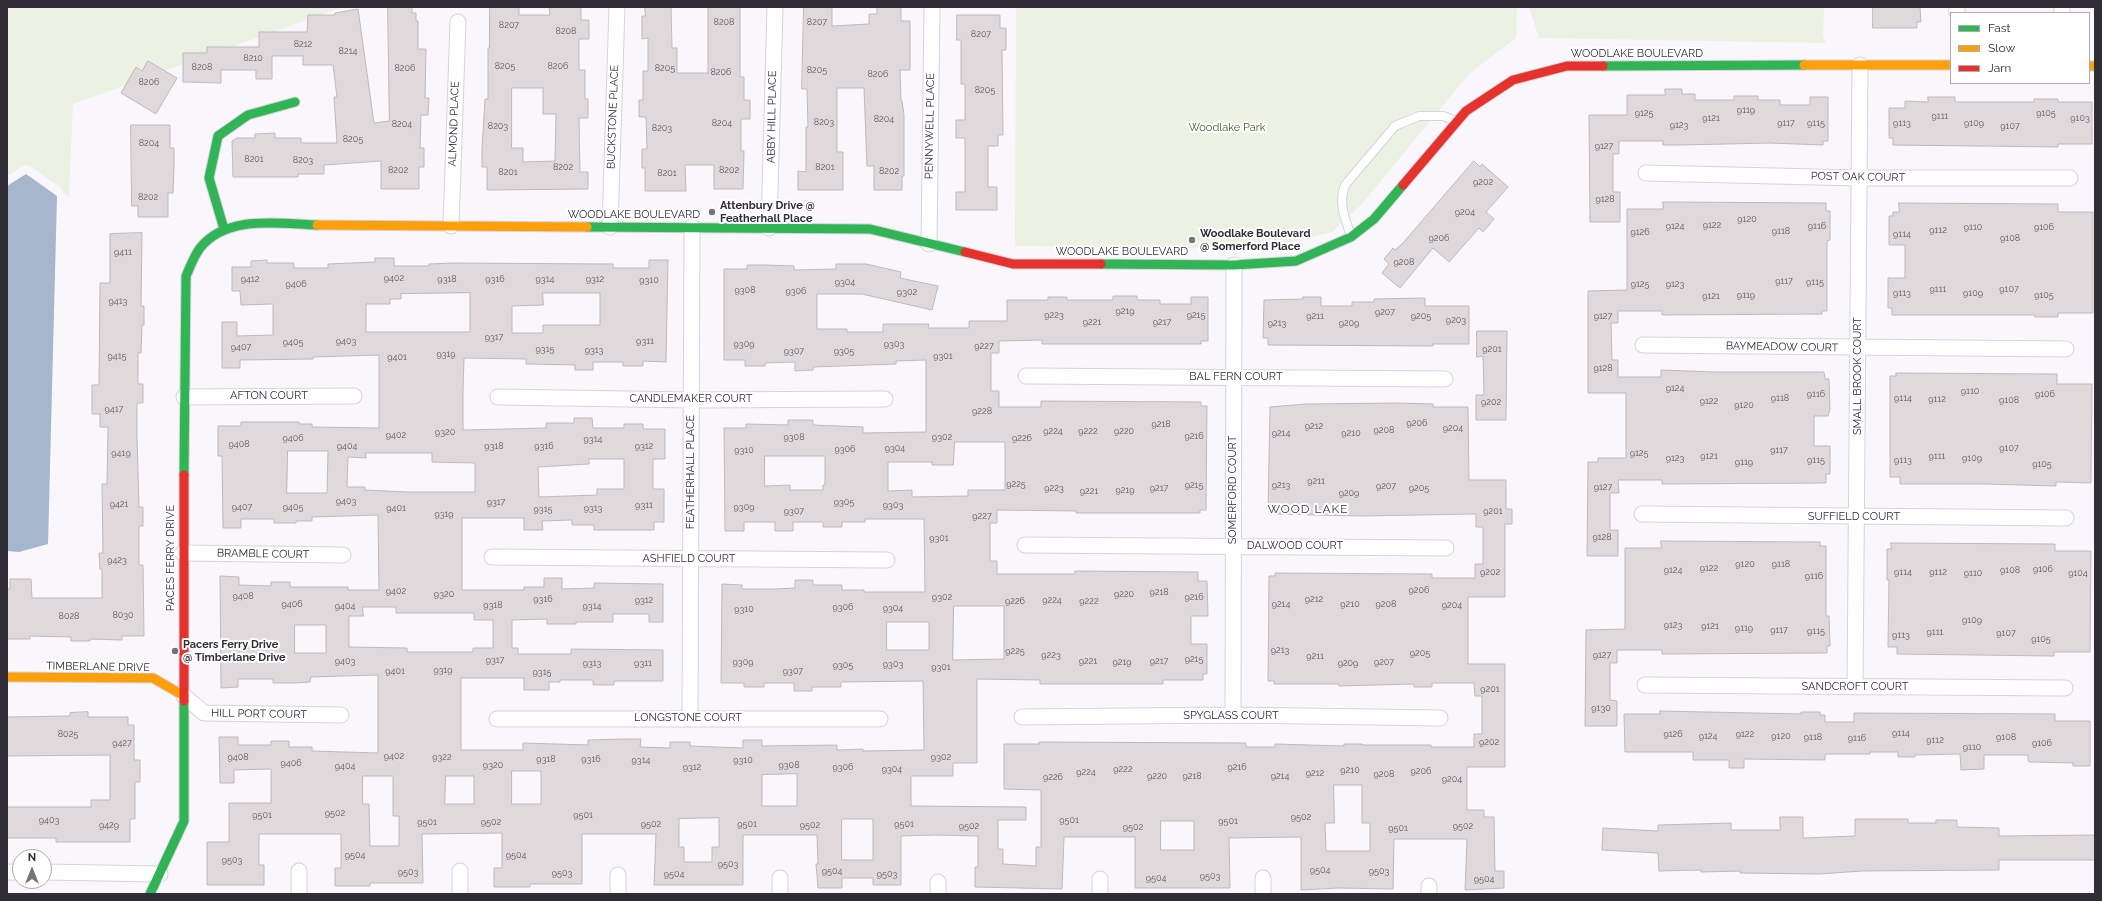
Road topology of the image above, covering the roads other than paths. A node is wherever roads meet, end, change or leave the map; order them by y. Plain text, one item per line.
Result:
1 (616, 7) edge
2 (775, 7) edge
3 (932, 7) edge
4 (458, 22) dead end
5 (1860, 65) junction
6 (1950, 66) edge
7 (295, 102) dead end
8 (1457, 121) junction
9 (1646, 173) dead end
10 (1859, 178) junction
11 (2070, 178) dead end
12 (450, 226) junction
13 (610, 227) junction
14 (692, 227) junction
15 (770, 228) junction
16 (224, 229) junction
17 (1351, 237) junction
18 (928, 244) junction
19 (1234, 265) junction
20 (1643, 345) dead end
21 (1858, 348) junction
22 (2066, 349) dead end
23 (1026, 376) dead end
24 (1234, 377) junction
25 (1445, 379) dead end
26 (354, 396) dead end
27 (184, 397) junction
28 (498, 397) dead end
29 (885, 399) dead end
30 (692, 400) junction
31 (1642, 514) dead end
32 (1857, 517) junction
33 (2066, 518) dead end
34 (1025, 545) dead end
35 (1233, 546) junction
36 (1446, 548) dead end
37 (183, 553) junction
38 (343, 556) dead end
39 (492, 557) dead end
40 (691, 558) junction
41 (887, 560) dead end
42 (7, 677) edge
43 (1644, 685) dead end
44 (1856, 687) junction
45 (2065, 688) dead end
46 (184, 696) junction
47 (341, 716) dead end
48 (1233, 716) junction
49 (690, 717) junction
50 (1022, 717) dead end
51 (880, 718) dead end
52 (1440, 718) dead end
53 (497, 719) dead end
54 (299, 871) dead end
55 (460, 871) dead end
56 (52, 872) edge
57 (160, 874) junction
58 (618, 875) dead end
59 (780, 878) dead end
60 (1263, 878) dead end
61 (150, 894) edge
62 (298, 894) edge
63 (460, 894) edge
64 (618, 894) edge
65 (780, 894) edge
66 (1262, 894) edge

1 - 13 street, BUCKSTONE PLACE
2 - 15 street, ABBY HILL PLACE
3 - 18 street, PENNYWELL PLACE
4 - 12 street, ALMOND PLACE
5 - 6 street, WOODLAKE BOULEVARD
5 - 8 street, WOODLAKE BOULEVARD
5 - 10 street, SMALL BROOK COURT
7 - 16 street
8 - 17 street, WOODLAKE BOULEVARD
8 - 17 lane
9 - 10 street, POST OAK COURT
10 - 11 street, POST OAK COURT
10 - 21 street, SMALL BROOK COURT
12 - 13 street, WOODLAKE BOULEVARD
12 - 16 street, WOODLAKE BOULEVARD
13 - 14 street, WOODLAKE BOULEVARD
14 - 15 street, WOODLAKE BOULEVARD
14 - 30 street, FEATHERHALL PLACE
15 - 18 street, WOODLAKE BOULEVARD
16 - 27 street, PACES FERRY DRIVE
17 - 19 street, WOODLAKE BOULEVARD
18 - 19 street, WOODLAKE BOULEVARD
19 - 24 street, SOMERFORD COURT
20 - 21 street, BAYMEADOW COURT
21 - 22 street, BAYMEADOW COURT
21 - 32 street, SMALL BROOK COURT
23 - 24 street, BAL FERN COURT
24 - 25 street, BAL FERN COURT
24 - 35 street, SOMERFORD COURT
26 - 27 street, AFTON COURT
27 - 37 street, PACES FERRY DRIVE
28 - 30 street, CANDLEMAKER COURT
29 - 30 street, CANDLEMAKER COURT
30 - 40 street, FEATHERHALL PLACE
31 - 32 street, SUFFIELD COURT
32 - 33 street, SUFFIELD COURT
32 - 44 street, SMALL BROOK COURT
34 - 35 street, DALWOOD COURT
35 - 36 street, DALWOOD COURT
35 - 48 street, SOMERFORD COURT
37 - 38 street, BRAMBLE COURT
37 - 46 street, PACES FERRY DRIVE
39 - 40 street, ASHFIELD COURT
40 - 41 street, ASHFIELD COURT
40 - 49 street, FEATHERHALL PLACE
42 - 46 street, TIMBERLANE DRIVE
43 - 44 street, SANDCROFT COURT
44 - 45 street, SANDCROFT COURT
46 - 47 street, HILL PORT COURT
46 - 57 street, PACES FERRY DRIVE
48 - 50 street, SPYGLASS COURT
48 - 52 street, SPYGLASS COURT
49 - 51 street, LONGSTONE COURT
49 - 53 street, LONGSTONE COURT
54 - 62 street
55 - 63 street
56 - 57 street
57 - 61 street, PACES FERRY DRIVE
58 - 64 street
59 - 65 street
60 - 66 street

